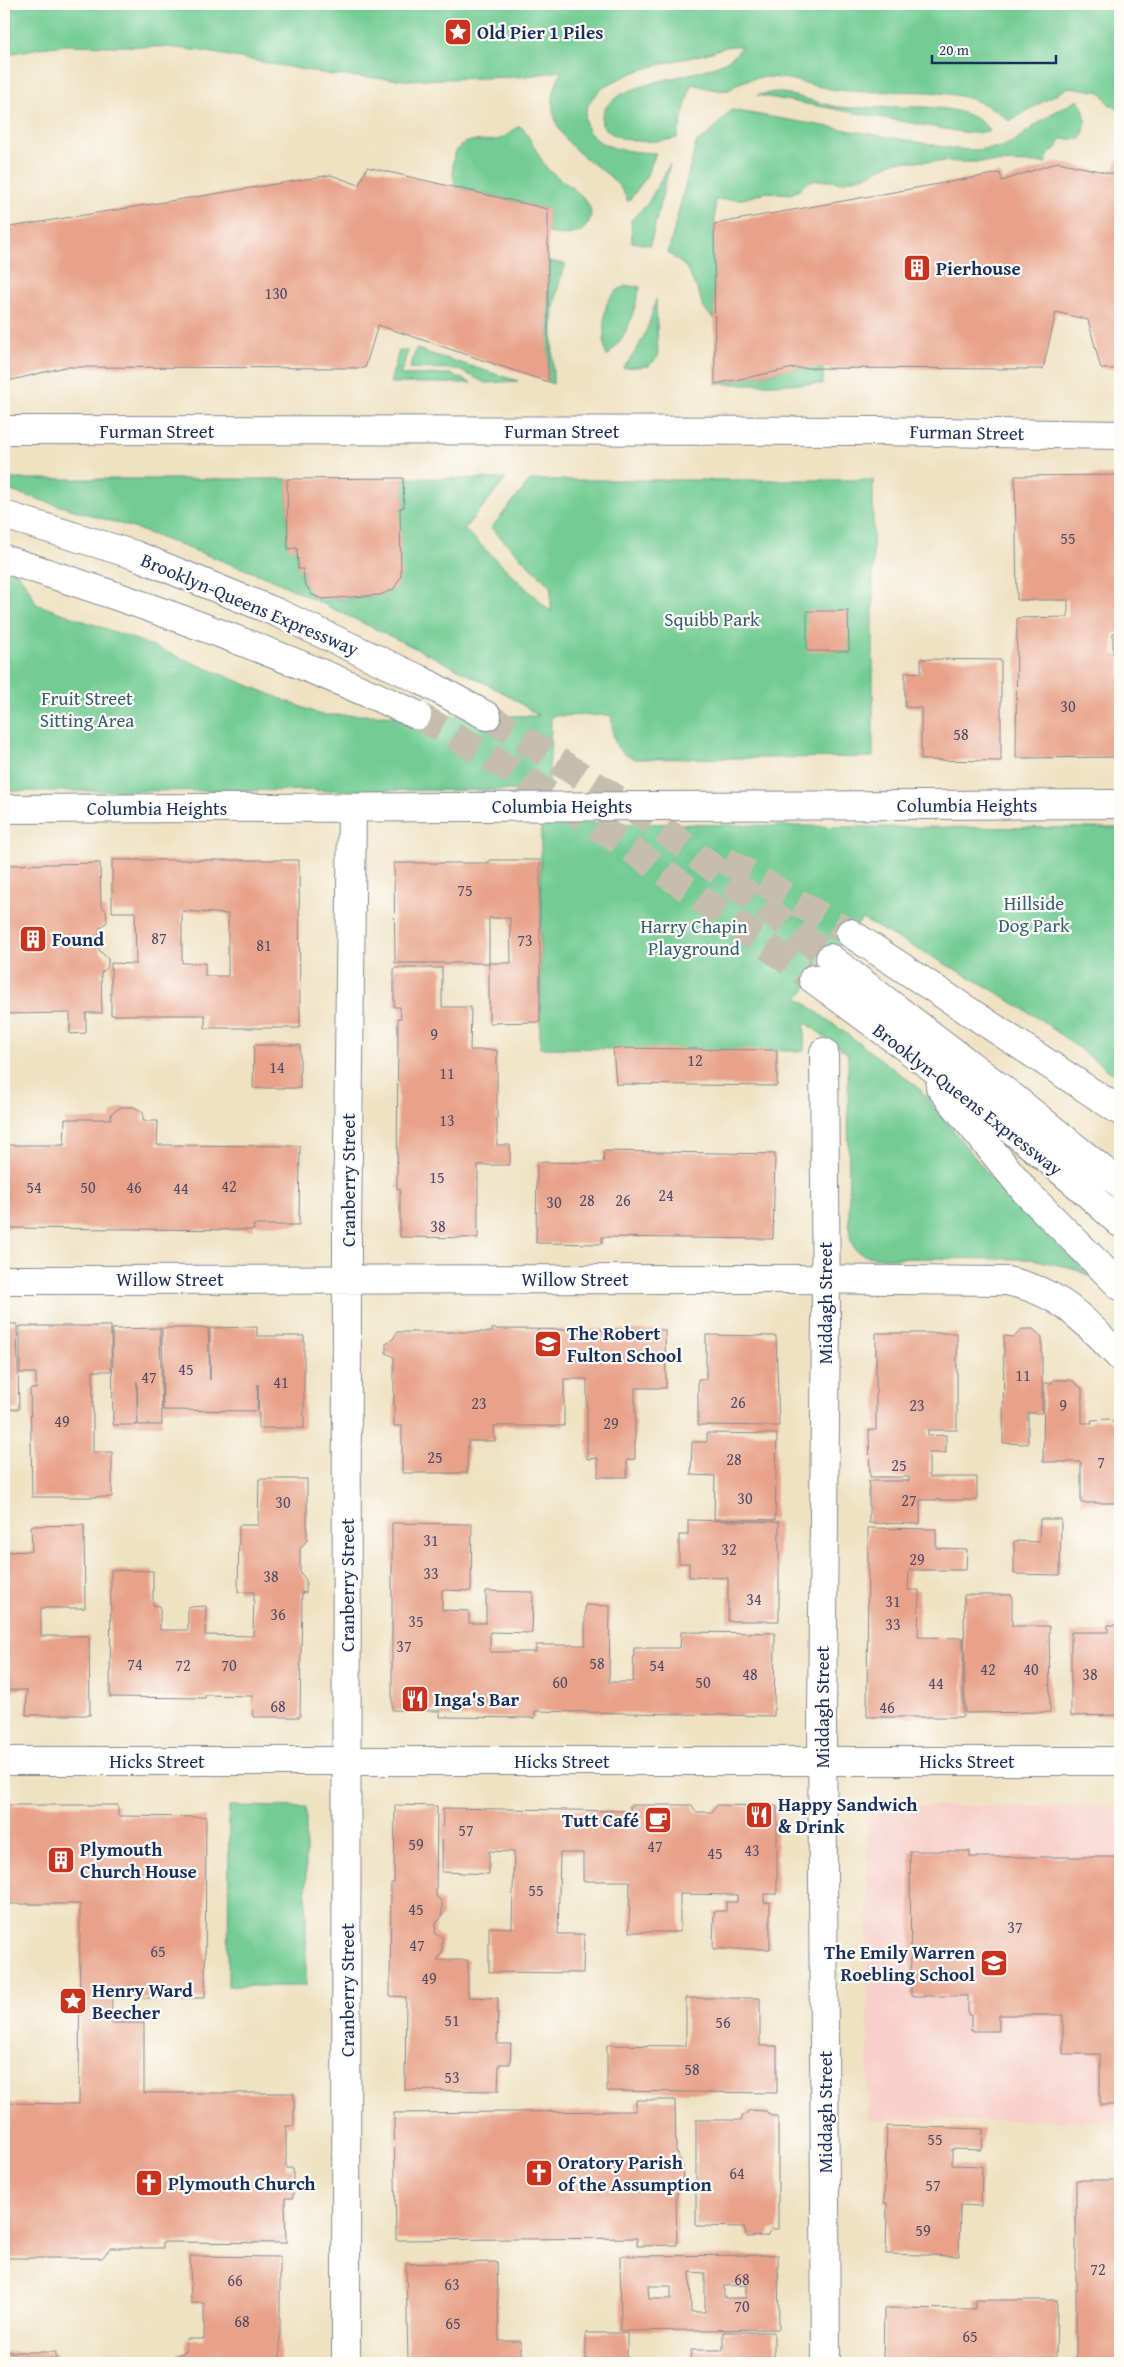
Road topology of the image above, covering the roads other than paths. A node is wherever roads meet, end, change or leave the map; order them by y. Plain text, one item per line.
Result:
1 (4, 430) edge
2 (1120, 435) edge
3 (4, 515) edge
4 (4, 559) edge
5 (417, 716) tunnel mouth
6 (487, 716) tunnel mouth
7 (1120, 804) edge
8 (352, 808) junction
9 (4, 809) edge
10 (850, 933) tunnel mouth
11 (830, 958) tunnel mouth
12 (813, 979) tunnel mouth
13 (824, 1052) dead end
14 (915, 1054) junction
15 (1120, 1111) edge
16 (1120, 1184) edge
17 (1120, 1223) edge
18 (347, 1279) junction
19 (825, 1279) junction
20 (4, 1280) edge
21 (1120, 1286) edge
22 (1120, 1357) edge
23 (4, 1761) edge
24 (347, 1761) junction
25 (822, 1761) junction
26 (1120, 1761) edge
27 (346, 2363) edge
28 (826, 2363) edge

1 - 2 main road, Furman Street
3 - 6 main road, Brooklyn-Queens Expressway
4 - 5 main road, Brooklyn-Queens Expressway, bridge
7 - 8 main road, Columbia Heights
8 - 9 main road, Columbia Heights
8 - 18 main road, Cranberry Street
10 - 15 main road
11 - 16 main road, Brooklyn-Queens Expressway
12 - 14 main road, Brooklyn-Queens Expressway
13 - 19 main road, Middagh Street
14 - 17 main road, Brooklyn-Queens Expressway
14 - 21 main road
18 - 19 main road, Willow Street
18 - 20 main road, Willow Street
18 - 24 main road, Cranberry Street
19 - 22 main road, Willow Street
19 - 25 main road, Middagh Street
23 - 24 main road, Hicks Street
24 - 25 main road, Hicks Street
24 - 27 main road, Cranberry Street
25 - 26 main road, Hicks Street
25 - 28 main road, Middagh Street

